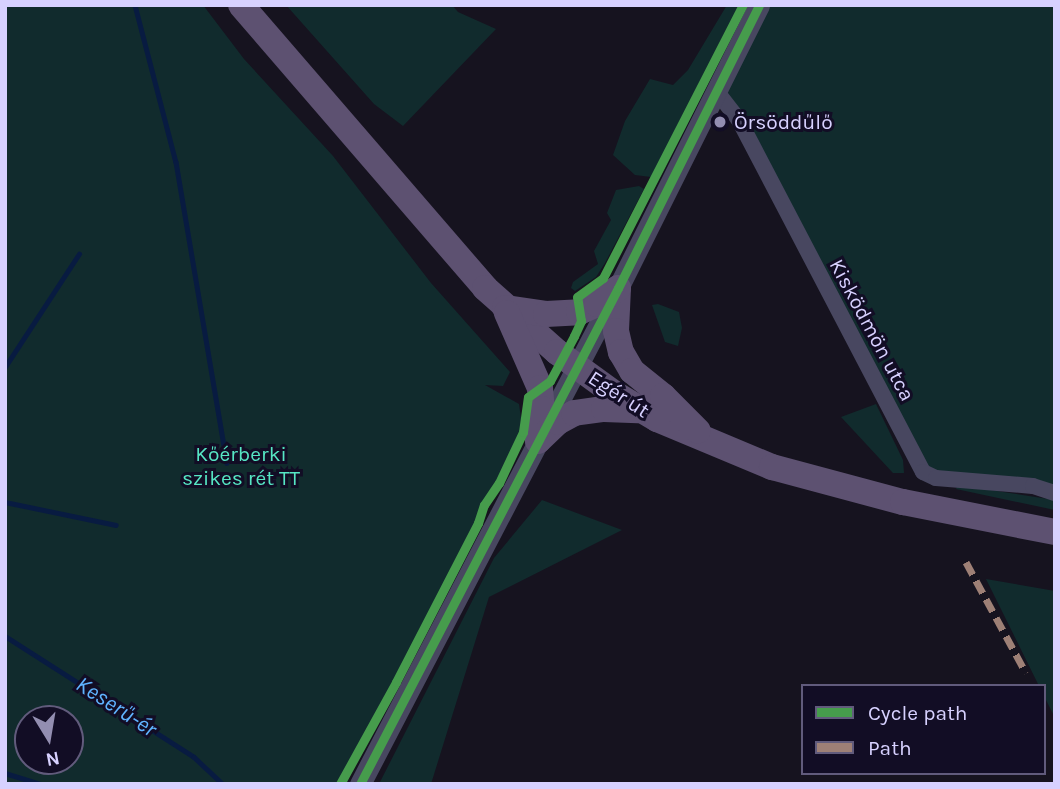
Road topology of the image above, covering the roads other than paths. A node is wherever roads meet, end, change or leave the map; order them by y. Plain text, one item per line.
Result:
1 (241, 5) edge
2 (759, 5) edge
3 (717, 92) junction
4 (618, 288) junction
5 (505, 308) junction
6 (576, 366) junction
7 (640, 410) junction
8 (538, 441) junction
9 (709, 442) junction
10 (1055, 493) edge
11 (1052, 530) edge
12 (359, 784) edge

1 - 5 main road, Egér út
2 - 3 street
3 - 4 street
3 - 10 street, Kisködmön utca
4 - 5 main road
4 - 6 street
4 - 9 main road
5 - 6 main road, Egér út
5 - 8 main road
6 - 7 main road, Egér út
6 - 8 street
7 - 8 main road
7 - 9 main road, Egér út
8 - 12 street
9 - 11 main road, Egér út

